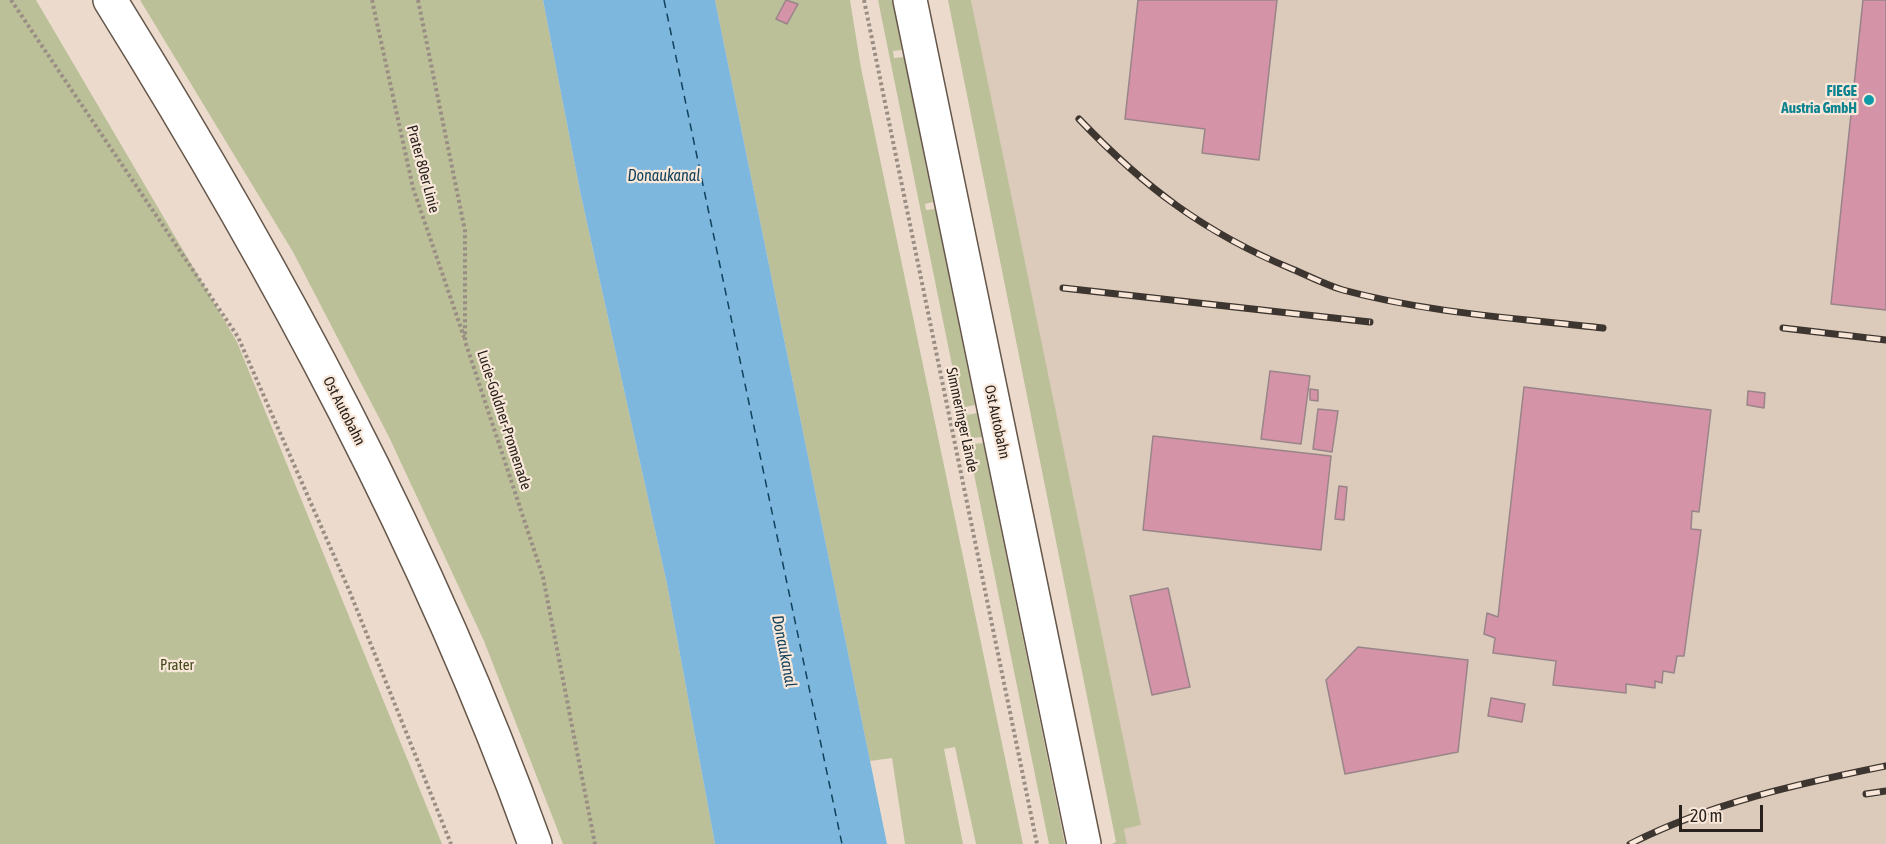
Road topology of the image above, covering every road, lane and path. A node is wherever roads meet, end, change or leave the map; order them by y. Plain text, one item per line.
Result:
1 (11, 0) edge
2 (110, 0) edge
3 (372, 0) edge
4 (418, 0) edge
5 (864, 0) edge
6 (910, 0) edge
7 (465, 341) junction
8 (452, 844) edge
9 (535, 844) edge
10 (595, 844) edge
11 (1037, 844) edge
12 (1084, 844) edge

1 - 8 path
2 - 9 highway, Ost Autobahn
3 - 7 path, Prater 80er Linie
4 - 7 path, Lucie-Goldner-Promenade
5 - 11 path, Simmeringer Lände
6 - 12 highway, Ost Autobahn
7 - 10 path, Lucie-Goldner-Promenade

